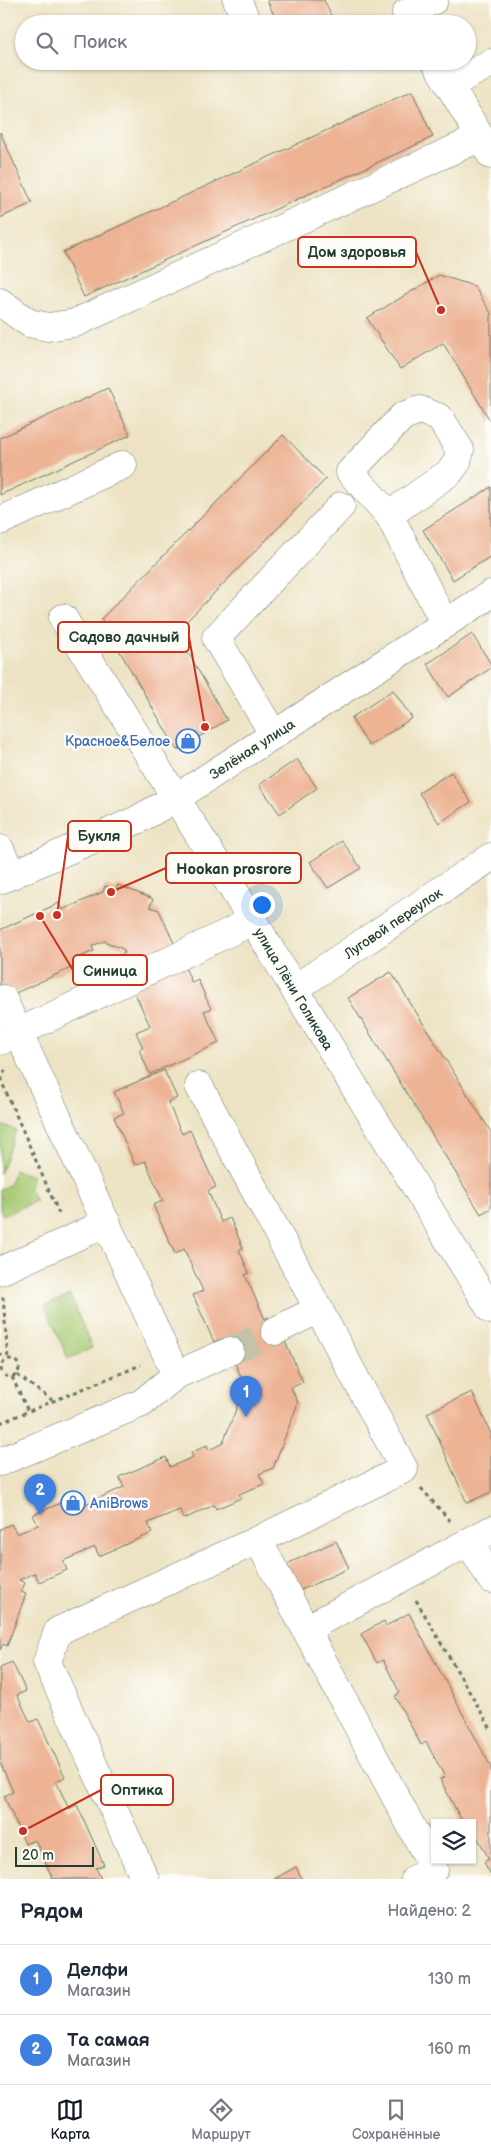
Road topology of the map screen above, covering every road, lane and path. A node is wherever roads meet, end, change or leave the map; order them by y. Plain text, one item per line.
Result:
1 (237, 0) edge
2 (434, 0) edge
3 (406, 12) edge
4 (244, 15) edge
5 (491, 63) edge
6 (440, 70) edge
7 (449, 85) junction
8 (486, 146) edge
9 (0, 302) edge
10 (122, 465) dead end
11 (341, 506) dead end
12 (389, 515) dead end
13 (0, 521) edge
14 (491, 594) edge
15 (63, 618) dead end
16 (445, 624) junction
17 (274, 735) junction
18 (176, 798) junction
19 (0, 849) edge
20 (491, 857) edge
21 (6, 877) edge
22 (253, 921) junction
23 (294, 989) junction
24 (3, 998) dead end
25 (9, 1037) edge
26 (0, 1078) edge
27 (199, 1086) dead end
28 (106, 1223) junction
29 (71, 1240) junction
30 (0, 1271) edge
31 (490, 1308) edge
32 (319, 1309) junction
33 (275, 1331) tunnel mouth
34 (230, 1351) tunnel mouth
35 (0, 1353) edge
36 (8, 1359) junction
37 (4, 1361) junction
38 (172, 1365) junction
39 (16, 1375) junction
40 (12, 1377) junction
41 (53, 1401) junction
42 (28, 1411) junction
43 (0, 1423) edge
44 (0, 1462) edge
45 (404, 1469) junction
46 (480, 1536) edge
47 (258, 1540) junction
48 (403, 1577) junction
49 (491, 1579) edge
50 (306, 1629) junction
51 (491, 1729) edge
52 (145, 1879) edge
53 (415, 1879) edge

1 - 4 street
2 - 3 street
5 - 7 street
6 - 7 street
7 - 8 street
8 - 9 street
10 - 13 street
11 - 17 street
12 - 16 street
14 - 16 street, Зелёная улица
15 - 18 street, улица Лёни Голикова
16 - 17 street, Зелёная улица
17 - 18 street, Зелёная улица
18 - 21 street, Зелёная улица
18 - 22 street, улица Лёни Голикова
19 - 21 street
20 - 23 street, Луговой переулок
22 - 23 street, улица Лёни Голикова
22 - 25 street
23 - 31 street, улица Лёни Голикова
24 - 25 street
25 - 28 street
26 - 29 path
27 - 32 street
28 - 29 street
28 - 38 street
29 - 30 street
30 - 36 path
32 - 33 street
32 - 45 street
34 - 38 street
35 - 37 path
36 - 37 path
36 - 39 path
37 - 40 path
38 - 41 path
38 - 44 street
39 - 40 path
39 - 41 path
40 - 42 path
41 - 42 path
42 - 43 path
45 - 46 path
45 - 47 street
46 - 48 street
46 - 49 street
47 - 50 street
47 - 52 street
48 - 50 street
48 - 51 path
50 - 53 street

